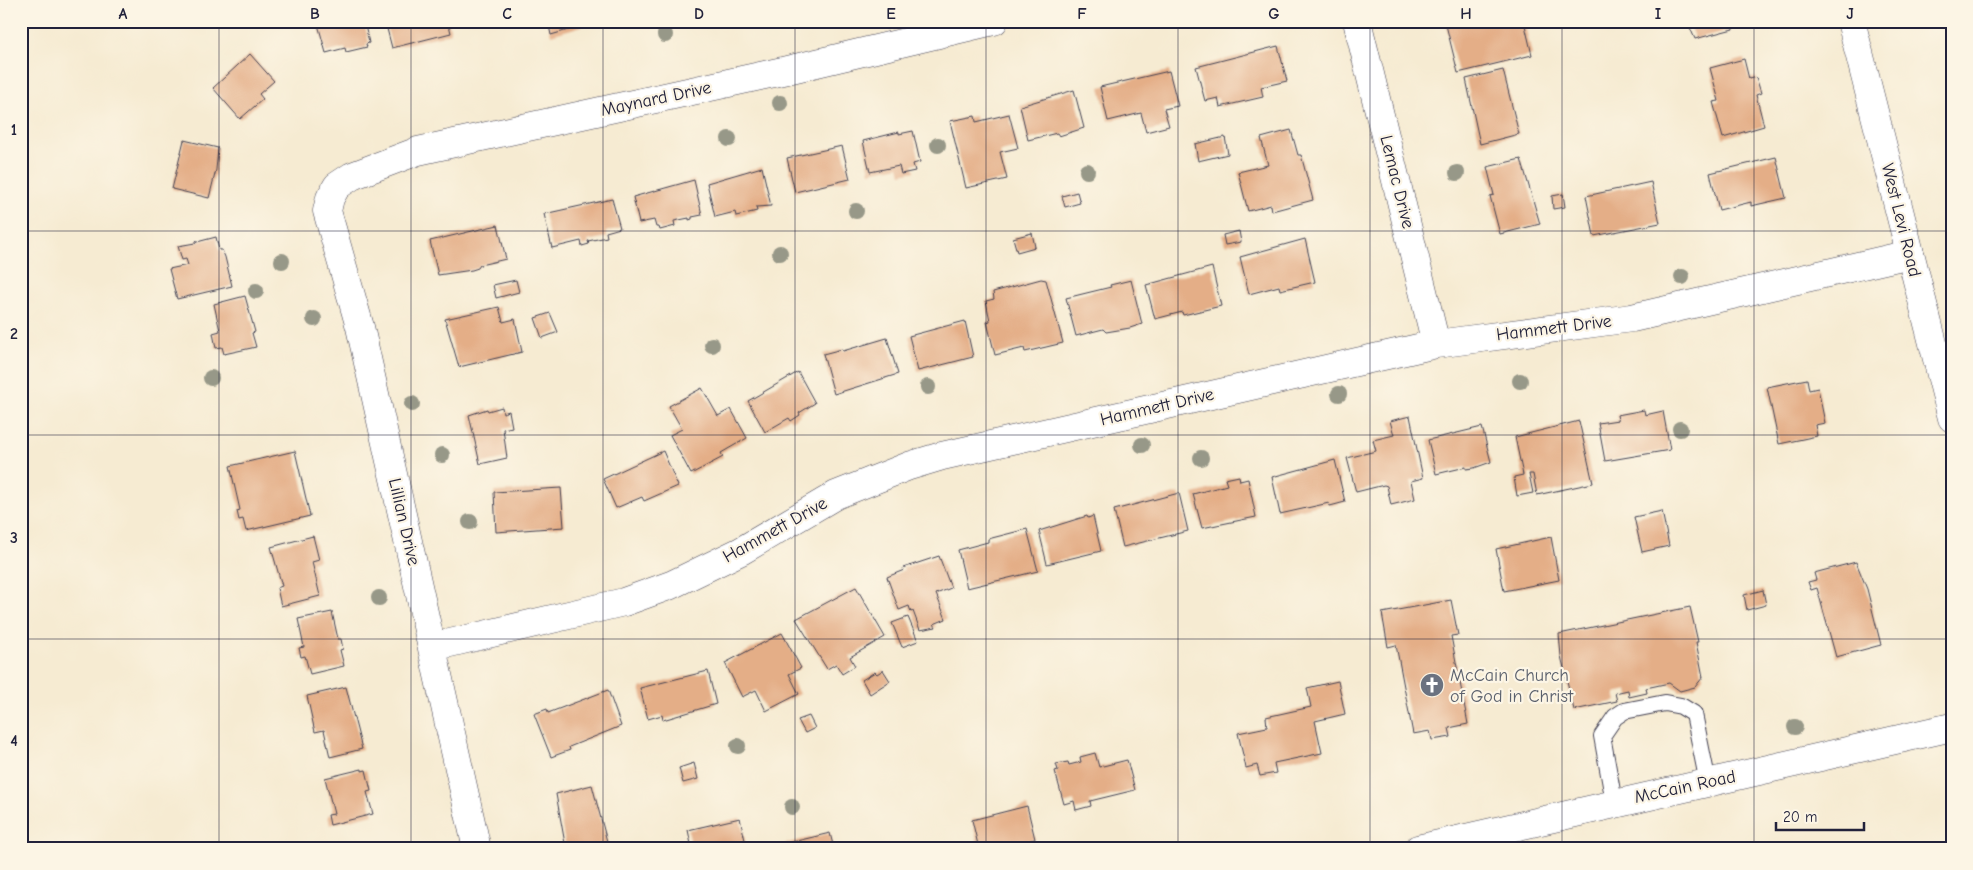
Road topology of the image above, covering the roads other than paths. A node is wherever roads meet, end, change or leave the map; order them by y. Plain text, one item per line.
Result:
1 (994, 21) edge
2 (1357, 21) edge
3 (1851, 21) edge
4 (330, 198) joint
5 (1910, 254) junction
6 (1436, 344) junction
7 (1952, 418) edge
8 (433, 647) junction
9 (1952, 727) edge
10 (1708, 783) junction
11 (1614, 802) junction
12 (477, 849) edge
13 (1418, 849) edge

1 - 4 street, Maynard Drive
2 - 6 street, Lemac Drive
3 - 5 street, West Levi Road
4 - 8 street, Lillian Drive
5 - 6 street, Hammett Drive
5 - 7 street, West Levi Road
6 - 8 street, Hammett Drive
8 - 12 street, Lillian Drive
9 - 10 street, McCain Road
10 - 11 street, McCain Road
10 - 11 lane
11 - 13 street, McCain Road

